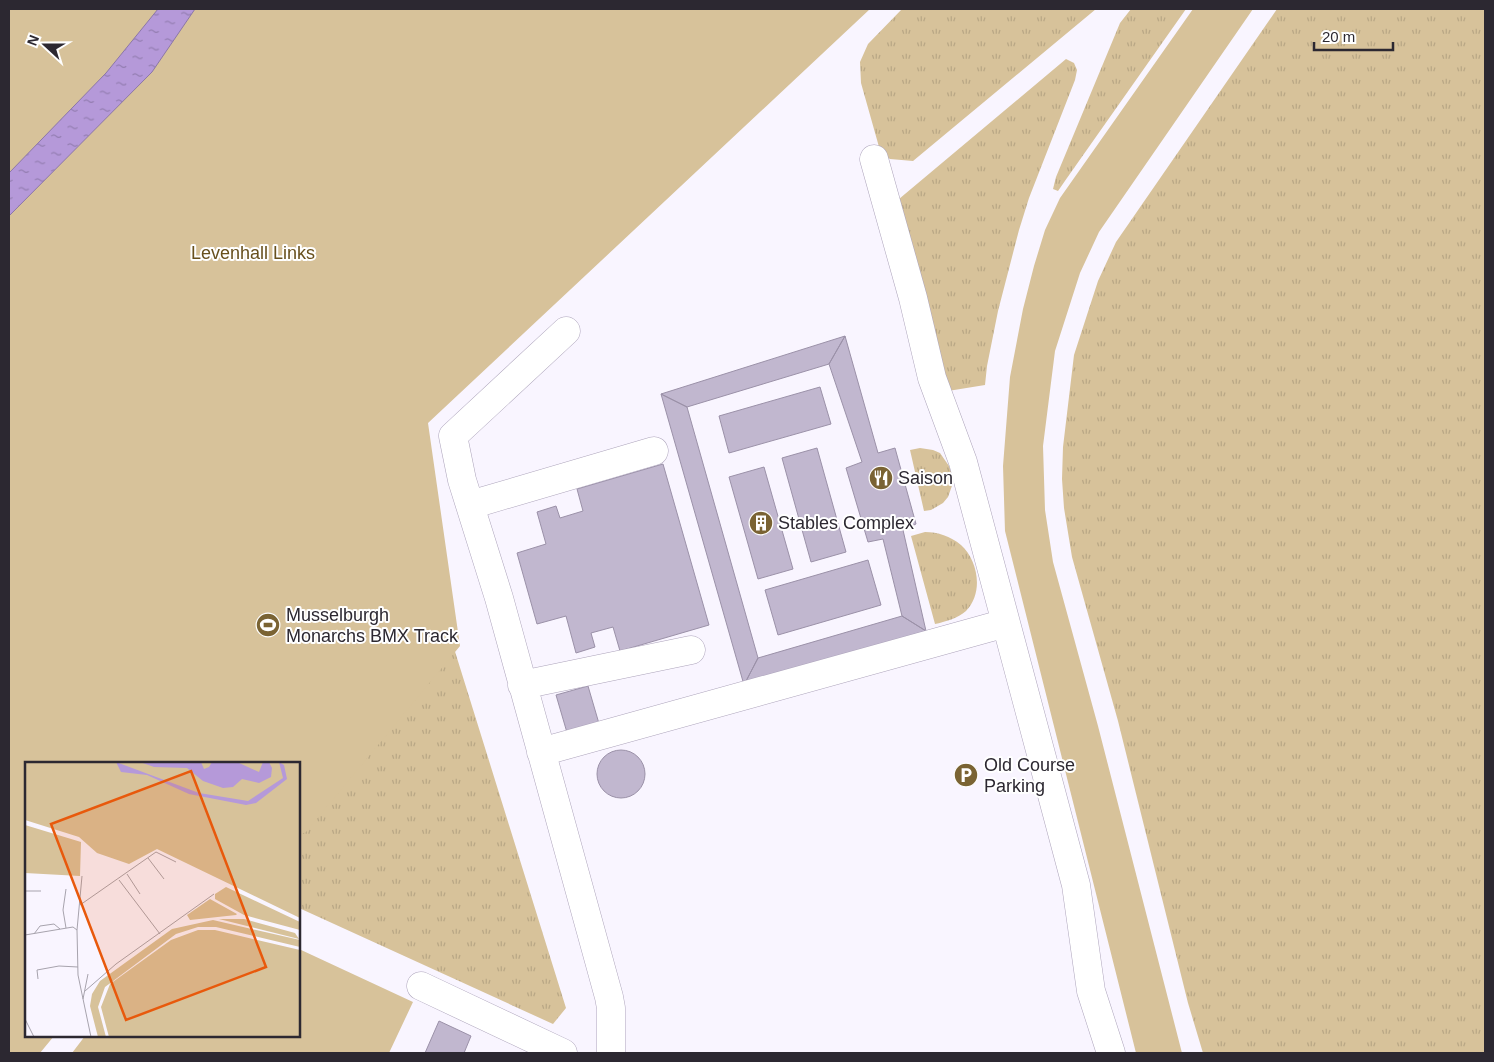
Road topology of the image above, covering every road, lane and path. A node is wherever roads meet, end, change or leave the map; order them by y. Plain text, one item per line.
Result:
1 (874, 159) dead end
2 (566, 331) dead end
3 (654, 451) dead end
4 (470, 505) junction
5 (1006, 623) junction
6 (691, 650) dead end
7 (522, 685) junction
8 (541, 752) junction
9 (421, 986) dead end
10 (563, 1053) edge
11 (611, 1053) edge
12 (1111, 1053) edge

1 - 5 street
2 - 4 street
3 - 4 street
4 - 7 street
5 - 8 street
5 - 12 street
6 - 7 street
7 - 8 street
8 - 11 street
9 - 10 street

